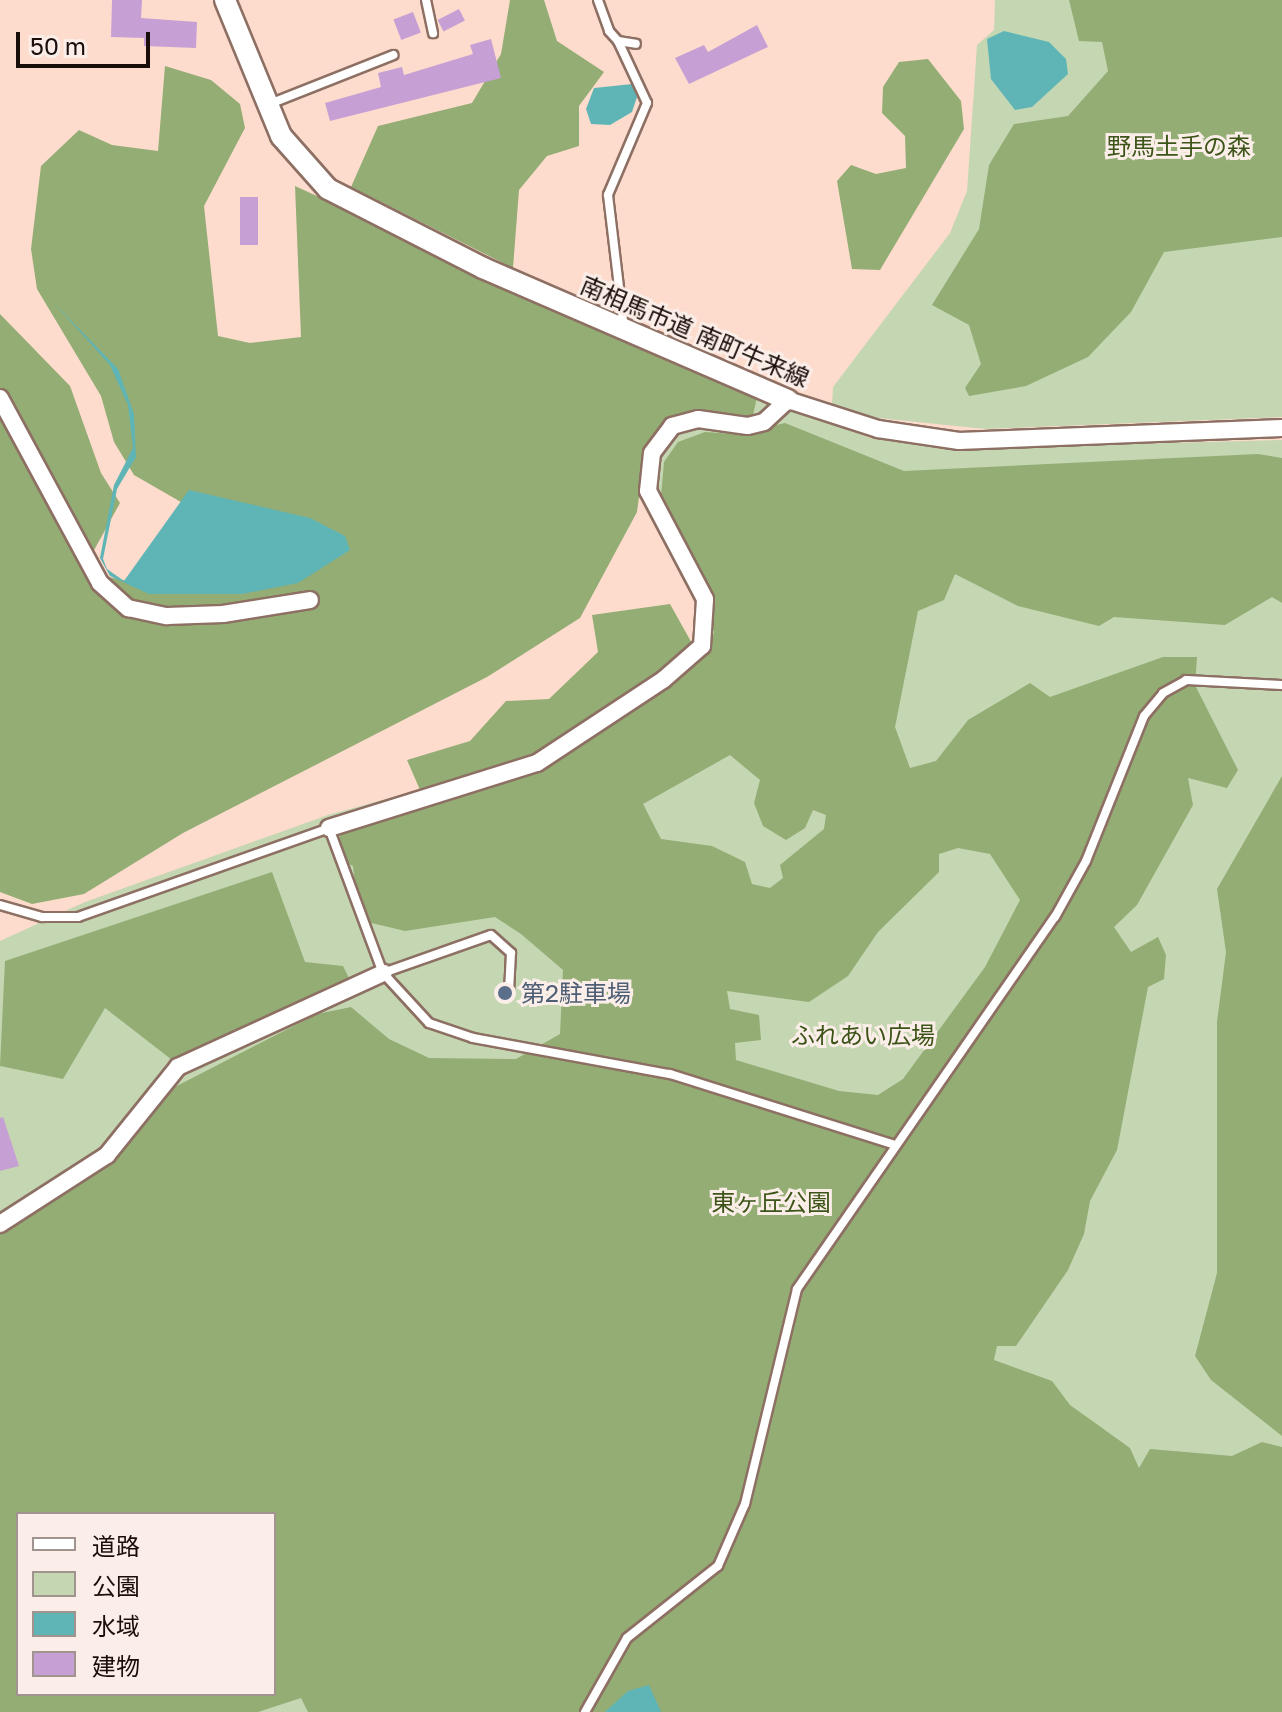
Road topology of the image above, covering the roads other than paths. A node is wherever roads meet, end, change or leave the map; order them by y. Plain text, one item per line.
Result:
1 (225, 0) edge
2 (426, 0) edge
3 (598, 0) edge
4 (433, 33) dead end
5 (618, 41) junction
6 (636, 44) dead end
7 (393, 55) dead end
8 (266, 106) junction
9 (624, 330) junction
10 (0, 398) edge
11 (788, 400) junction
12 (1282, 428) edge
13 (310, 600) dead end
14 (1282, 685) edge
15 (329, 828) junction
16 (0, 905) edge
17 (383, 973) junction
18 (509, 990) dead end
19 (892, 1144) junction
20 (0, 1224) edge
21 (585, 1712) edge

1 - 8 street, 南相馬市道 南町牛来線
2 - 4 lane
3 - 5 lane
5 - 6 lane
5 - 9 lane
7 - 8 lane
8 - 9 street, 南相馬市道 南町牛来線
9 - 11 street, 南相馬市道 南町牛来線
10 - 13 street
11 - 12 street, 南相馬市道 南町牛来線
11 - 15 street
14 - 19 lane
15 - 16 lane
15 - 17 lane
17 - 18 lane
17 - 19 lane
17 - 20 street
19 - 21 lane

